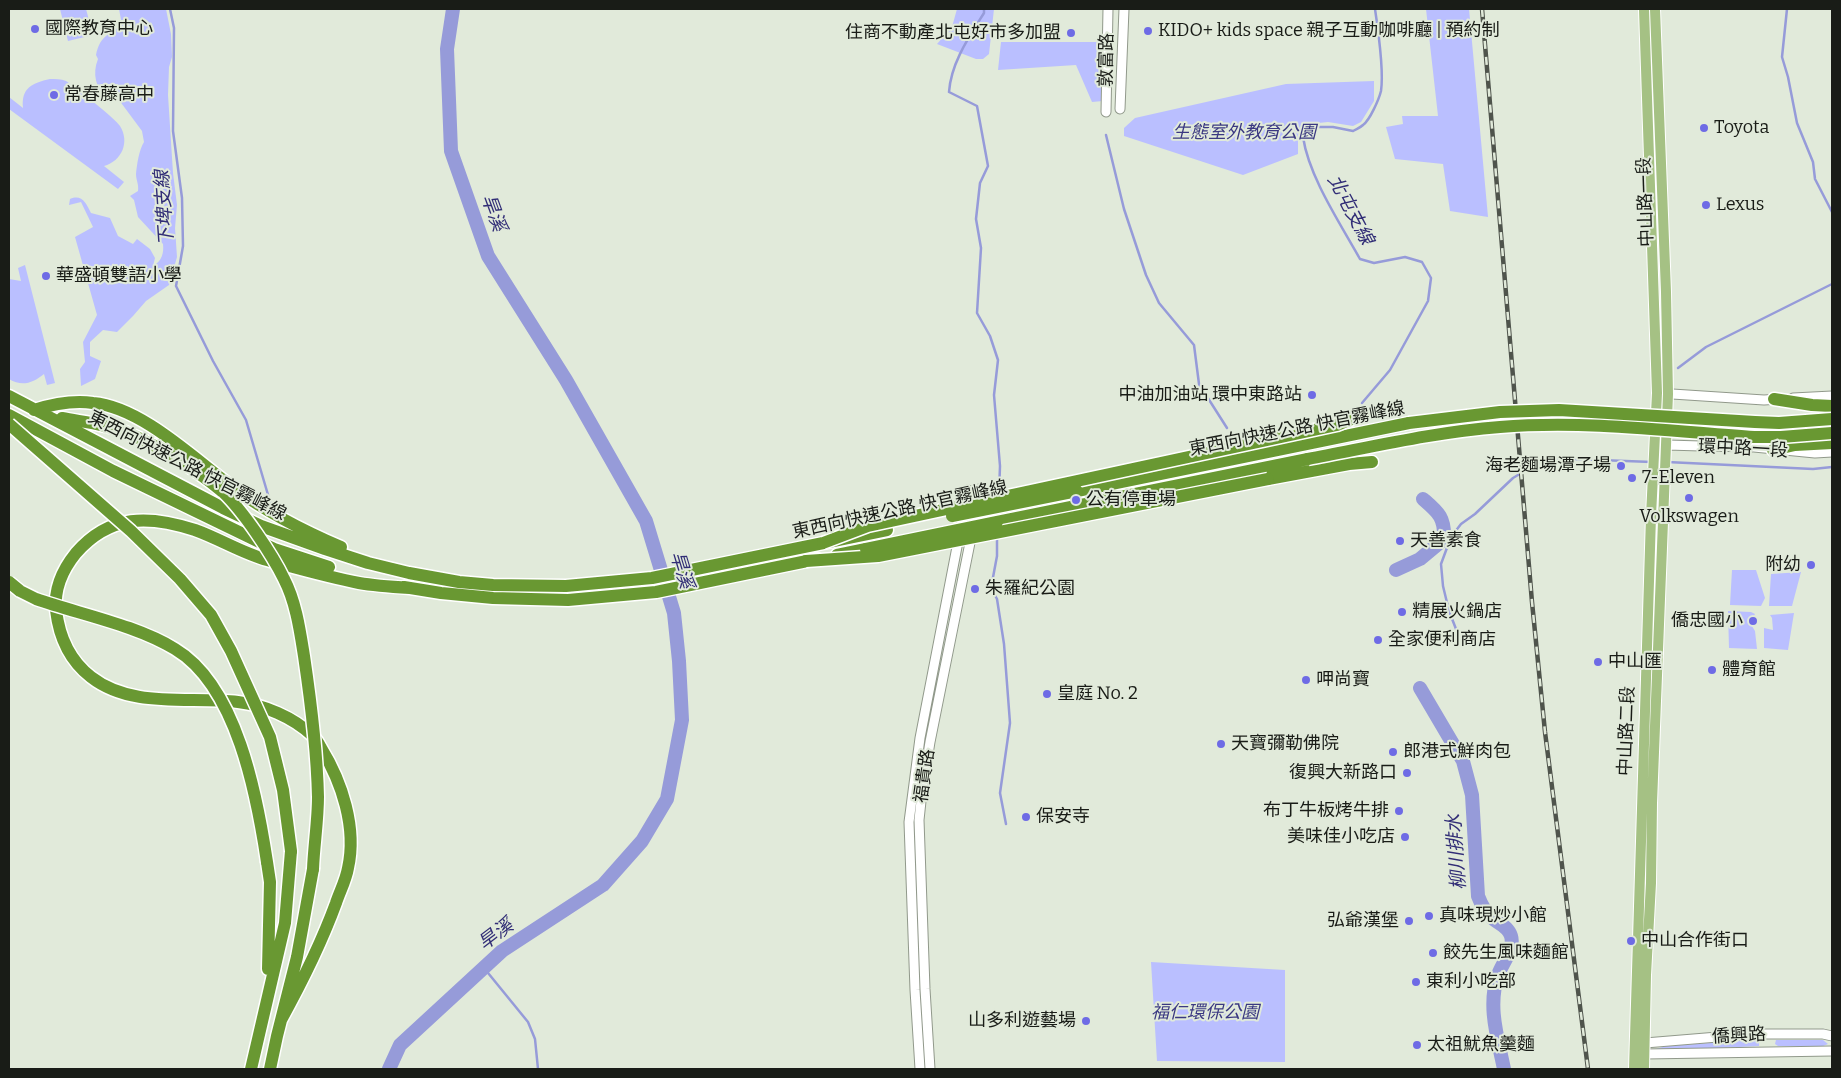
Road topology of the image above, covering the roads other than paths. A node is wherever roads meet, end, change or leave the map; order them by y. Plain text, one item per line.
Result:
1 (1108, 9) edge
2 (1124, 9) edge
3 (1644, 9) edge
4 (1655, 9) edge
5 (1120, 109) dead end
6 (1106, 112) dead end
7 (1663, 394) junction
8 (9, 396) edge
9 (1832, 396) edge
10 (1774, 399) junction
11 (1832, 406) edge
12 (1364, 414) dead end
13 (9, 415) edge
14 (50, 416) junction
15 (1832, 419) edge
16 (9, 425) edge
17 (1832, 432) edge
18 (1832, 444) edge
19 (1666, 446) junction
20 (1655, 448) junction
21 (1772, 450) junction
22 (1832, 452) edge
23 (1372, 462) dead end
24 (981, 488) dead end
25 (968, 490) dead end
26 (824, 543) junction
27 (806, 561) junction
28 (409, 573) junction
29 (9, 582) edge
30 (411, 588) junction
31 (268, 995) junction
32 (281, 1020) junction
33 (1832, 1036) edge
34 (1645, 1048) junction
35 (1832, 1051) edge
36 (251, 1069) edge
37 (270, 1069) edge
38 (920, 1069) edge
39 (930, 1069) edge
40 (1634, 1069) edge
41 (1644, 1069) edge

1 - 6 street, 敦富路
2 - 5 street, 敦富路
3 - 7 main road, 中山路一段
4 - 7 main road, 中山路一段
7 - 10 street
7 - 19 main road, 中山路二段
7 - 20 main road, 中山路二段
8 - 14 highway, 東西向快速公路 快官霧峰線
9 - 10 street
10 - 11 highway
12 - 26 highway, bridge
13 - 30 highway, 東西向快速公路 快官霧峰線, bridge
14 - 28 highway, 東西向快速公路 快官霧峰線, bridge
14 - 32 highway, bridge
15 - 26 highway, 東西向快速公路 快官霧峰線, bridge
16 - 28 highway
16 - 31 highway, bridge
17 - 27 highway, 東西向快速公路 快官霧峰線, bridge
18 - 21 highway
19 - 20 street, 環中路一段
19 - 21 street, 環中路一段
19 - 34 main road, 中山路二段
20 - 40 main road, 中山路二段
21 - 22 street, 環中路一段
23 - 27 highway, bridge
24 - 39 street, 福貴路
25 - 38 street, 福貴路
26 - 28 highway, 東西向快速公路 快官霧峰線
27 - 30 highway, 東西向快速公路 快官霧峰線
29 - 31 highway, bridge
30 - 32 highway, bridge
31 - 36 highway
32 - 37 highway
33 - 34 street, 僑興路
34 - 35 street, 僑興路
34 - 41 main road, 中山路二段

